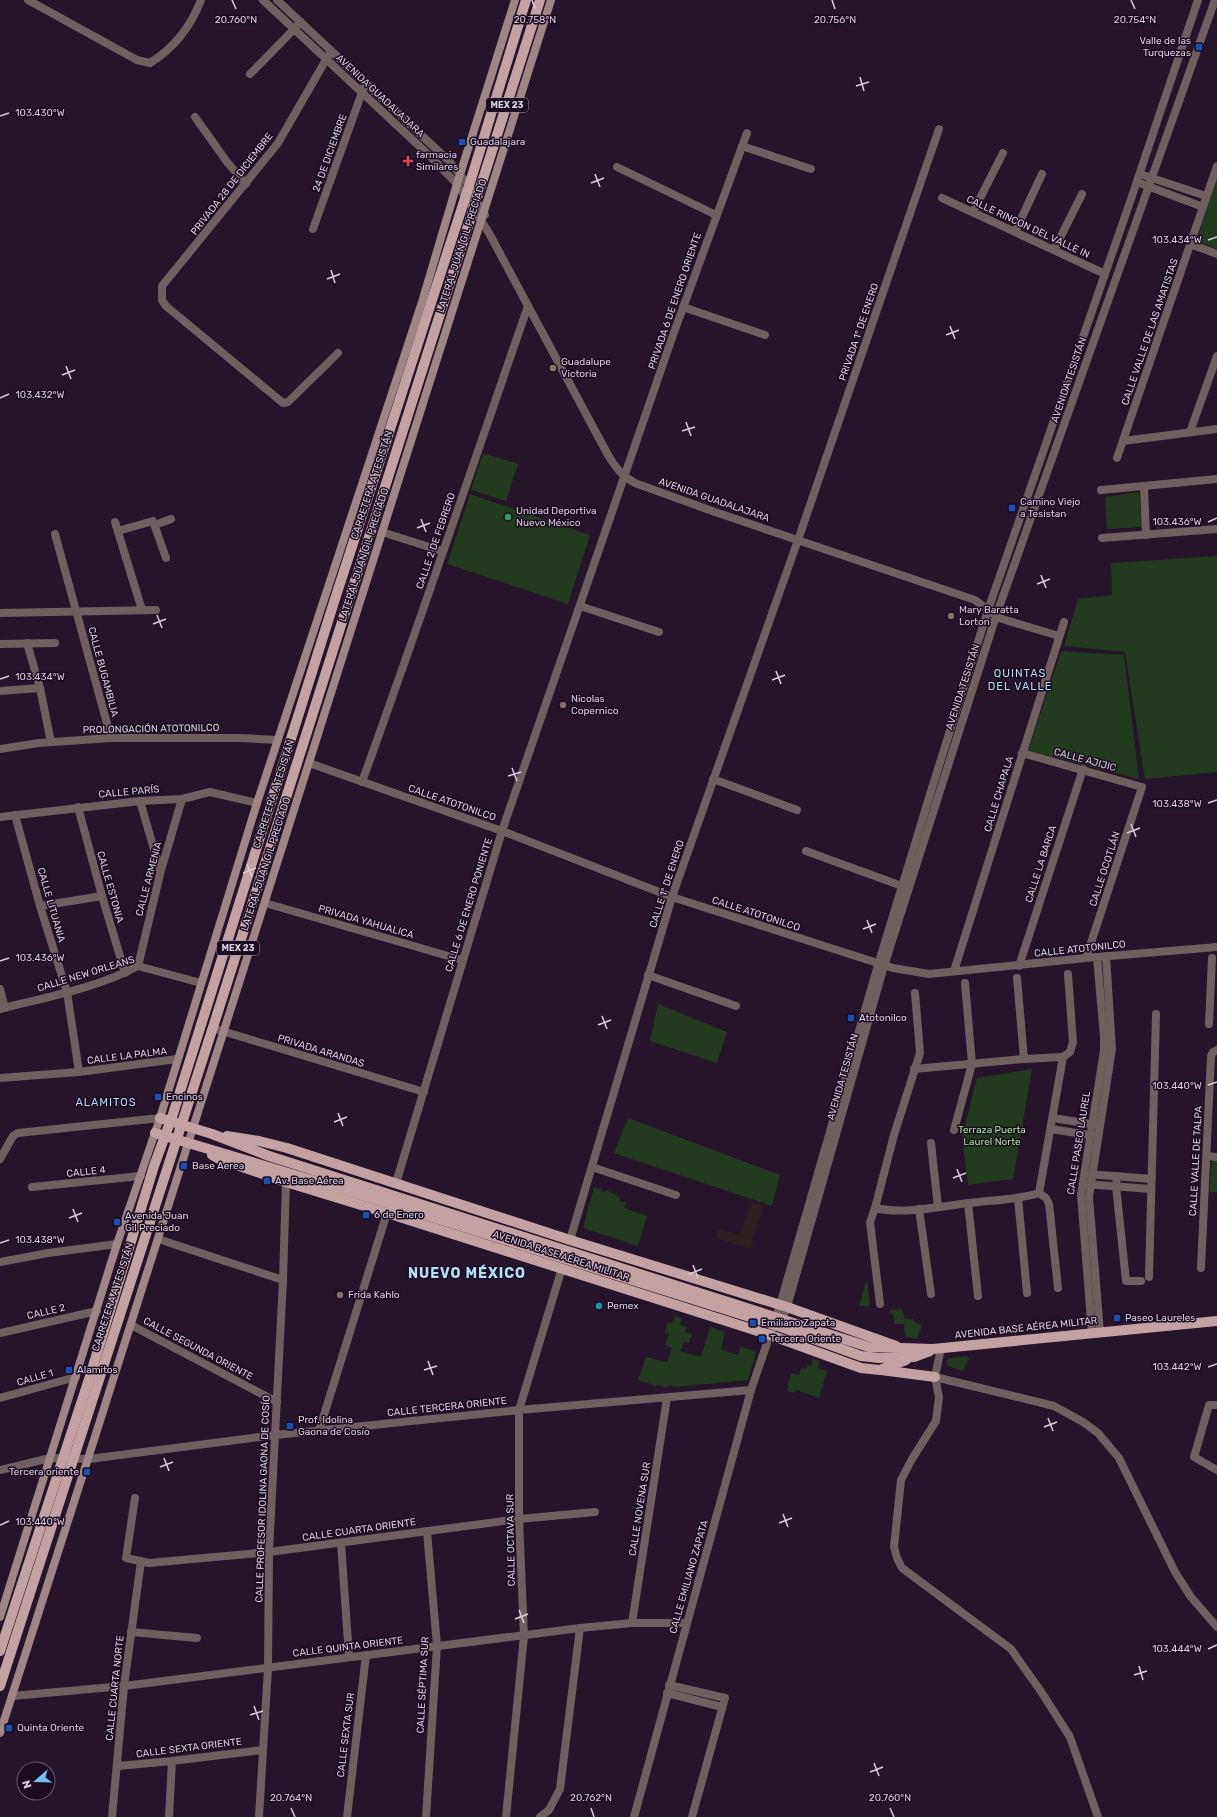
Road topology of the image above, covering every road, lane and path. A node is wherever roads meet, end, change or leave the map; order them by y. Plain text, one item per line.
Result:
1 (28, 0) edge
2 (201, 0) edge
3 (263, 0) edge
4 (277, 0) edge
5 (515, 0) edge
6 (526, 0) edge
7 (540, 0) edge
8 (551, 0) edge
9 (1198, 0) edge
10 (1215, 0) edge
11 (301, 22) junction
12 (294, 29) junction
13 (332, 51) junction
14 (326, 59) junction
15 (250, 74) dead end
16 (365, 84) junction
17 (362, 94) junction
18 (195, 117) dead end
19 (939, 130) dead end
20 (747, 133) dead end
21 (742, 146) junction
22 (1003, 153) dead end
23 (617, 167) dead end
24 (811, 168) dead end
25 (1217, 168) edge
26 (460, 174) junction
27 (1042, 174) dead end
28 (1151, 177) junction
29 (1138, 178) junction
30 (246, 184) junction
31 (456, 184) junction
32 (469, 186) junction
33 (1148, 186) junction
34 (1082, 194) dead end
35 (465, 196) junction
36 (1206, 196) junction
37 (942, 198) dead end
38 (475, 204) junction
39 (1203, 206) junction
40 (484, 210) junction
41 (974, 212) junction
42 (716, 215) junction
43 (481, 219) junction
44 (313, 230) dead end
45 (1015, 232) junction
46 (489, 233) junction
47 (1190, 244) junction
48 (1054, 250) junction
49 (1217, 254) edge
50 (1105, 274) junction
51 (528, 306) junction
52 (683, 307) junction
53 (765, 336) dead end
54 (338, 353) dead end
55 (1217, 356) edge
56 (1217, 429) edge
57 (1190, 432) junction
58 (1123, 441) junction
59 (1117, 458) dead end
60 (625, 477) junction
61 (1217, 479) edge
62 (1144, 487) junction
63 (1101, 490) dead end
64 (171, 519) dead end
65 (115, 522) dead end
66 (155, 525) junction
67 (1217, 528) edge
68 (118, 531) junction
69 (382, 532) junction
70 (55, 534) dead end
71 (1146, 535) junction
72 (1102, 538) dead end
73 (798, 540) junction
74 (442, 551) junction
75 (166, 558) dead end
76 (580, 606) junction
77 (142, 610) junction
78 (156, 610) dead end
79 (988, 610) junction
80 (76, 611) junction
81 (0, 613) edge
82 (996, 616) junction
83 (1064, 622) dead end
84 (659, 632) dead end
85 (1060, 636) junction
86 (27, 643) junction
87 (55, 643) dead end
88 (0, 644) edge
89 (323, 681) junction
90 (334, 684) junction
91 (40, 688) junction
92 (0, 691) edge
93 (111, 738) junction
94 (278, 740) junction
95 (51, 742) junction
96 (0, 749) edge
97 (1022, 753) junction
98 (309, 763) junction
99 (1083, 769) junction
100 (713, 779) junction
101 (362, 782) junction
102 (1142, 787) joint
103 (182, 799) junction
104 (140, 801) junction
105 (257, 803) junction
106 (78, 807) junction
107 (797, 810) dead end
108 (15, 815) junction
109 (0, 817) edge
110 (502, 831) junction
111 (806, 851) dead end
112 (161, 870) junction
113 (902, 886) junction
114 (102, 896) junction
115 (672, 897) junction
116 (265, 903) junction
117 (40, 906) junction
118 (1217, 947) edge
119 (1101, 957) junction
120 (1086, 958) junction
121 (1212, 958) dead end
122 (462, 960) junction
123 (881, 965) junction
124 (138, 966) junction
125 (1018, 966) junction
126 (954, 971) junction
127 (125, 973) junction
128 (1068, 974) dead end
129 (648, 975) junction
130 (1214, 977) edge
131 (1017, 978) dead end
132 (201, 983) junction
133 (965, 983) dead end
134 (0, 989) edge
135 (67, 992) junction
136 (915, 993) dead end
137 (1214, 1004) edge
138 (736, 1006) dead end
139 (3, 1008) edge
140 (1156, 1014) dead end
141 (1209, 1024) dead end
142 (212, 1028) junction
143 (224, 1032) junction
144 (1214, 1053) edge
145 (1063, 1058) junction
146 (177, 1059) junction
147 (1024, 1059) junction
148 (972, 1064) junction
149 (914, 1069) junction
150 (79, 1072) junction
151 (0, 1078) edge
152 (424, 1092) junction
153 (1213, 1100) edge
154 (1053, 1118) junction
155 (165, 1120) junction
156 (181, 1125) junction
157 (1096, 1125) junction
158 (194, 1129) junction
159 (1051, 1129) junction
160 (954, 1130) dead end
161 (212, 1134) junction
162 (160, 1135) junction
163 (1094, 1136) junction
164 (176, 1140) junction
165 (931, 1143) dead end
166 (189, 1144) junction
167 (202, 1148) junction
168 (1207, 1156) junction
169 (1217, 1157) edge
170 (0, 1159) edge
171 (592, 1167) junction
172 (1088, 1174) junction
173 (141, 1176) junction
174 (1117, 1176) junction
175 (1152, 1179) junction
176 (286, 1182) junction
177 (396, 1183) junction
178 (1086, 1184) junction
179 (1116, 1186) junction
180 (32, 1187) dead end
181 (1151, 1190) junction
182 (1039, 1193) junction
183 (676, 1195) dead end
184 (1018, 1198) junction
185 (968, 1203) junction
186 (938, 1207) junction
187 (875, 1208) junction
188 (919, 1209) junction
189 (388, 1213) junction
190 (158, 1240) junction
191 (570, 1240) junction
192 (118, 1244) junction
193 (0, 1262) edge
194 (562, 1268) junction
195 (1201, 1268) dead end
196 (1149, 1277) dead end
197 (283, 1280) junction
198 (1141, 1281) dead end
199 (1058, 1288) dead end
200 (1027, 1293) dead end
201 (931, 1294) dead end
202 (978, 1296) dead end
203 (880, 1304) dead end
204 (783, 1306) junction
205 (97, 1311) junction
206 (1217, 1321) edge
207 (777, 1322) junction
208 (131, 1326) junction
209 (0, 1333) edge
210 (1096, 1333) junction
211 (770, 1338) junction
212 (902, 1348) junction
213 (937, 1349) junction
214 (914, 1357) junction
215 (880, 1370) junction
216 (76, 1377) junction
217 (935, 1377) junction
218 (751, 1390) junction
219 (0, 1398) edge
220 (668, 1398) junction
221 (277, 1402) junction
222 (1217, 1405) edge
223 (519, 1410) junction
224 (319, 1431) junction
225 (275, 1435) junction
226 (50, 1458) junction
227 (68, 1459) junction
228 (89, 1459) junction
229 (0, 1470) edge
230 (1217, 1470) edge
231 (135, 1498) dead end
232 (595, 1512) dead end
233 (519, 1519) junction
234 (427, 1531) junction
235 (341, 1543) junction
236 (269, 1552) junction
237 (141, 1561) junction
238 (0, 1617) edge
239 (632, 1623) junction
240 (687, 1623) junction
241 (1217, 1627) edge
242 (580, 1628) junction
243 (131, 1632) junction
244 (524, 1636) junction
245 (197, 1638) dead end
246 (437, 1646) junction
247 (0, 1651) edge
248 (366, 1655) junction
249 (349, 1657) junction
250 (268, 1668) junction
251 (669, 1685) junction
252 (0, 1686) edge
253 (124, 1686) junction
254 (667, 1693) junction
255 (12, 1696) junction
256 (722, 1707) junction
257 (0, 1734) edge
258 (262, 1750) junction
259 (172, 1762) junction
260 (118, 1766) junction
261 (112, 1817) edge
262 (169, 1817) edge
263 (259, 1817) edge
264 (347, 1817) edge
265 (426, 1817) edge
266 (506, 1817) edge
267 (540, 1817) edge
268 (634, 1817) edge
269 (692, 1817) edge
270 (1098, 1817) edge

1 - 2 street
3 - 12 street, AVENIDA GUADALAJARA
4 - 11 street, AVENIDA GUADALAJARA
5 - 26 main road
6 - 32 main road, CARRETERA A TESISTÁN / MEX 23
7 - 38 main road, CARRETERA A TESISTÁN / MEX 23
8 - 40 main road, LATERAL JUAN GIL PRECIADO
9 - 29 street, AVENIDA TESISTÁN
10 - 28 street, AVENIDA TESISTÁN
11 - 12 street
11 - 13 street, AVENIDA GUADALAJARA
12 - 14 street, AVENIDA GUADALAJARA
12 - 15 street
13 - 14 street, PRIVADA 28 DE DICIEMBRE
13 - 16 street, AVENIDA GUADALAJARA
14 - 17 street, AVENIDA GUADALAJARA
14 - 30 street, PRIVADA 28 DE DICIEMBRE
16 - 17 street, 24 DE DICIEMBRE
16 - 26 street, AVENIDA GUADALAJARA
17 - 31 street, AVENIDA GUADALAJARA
17 - 44 street, 24 DE DICIEMBRE
18 - 30 street
19 - 73 street, PRIVADA 1° DE ENERO
20 - 21 street, PRIVADA 6 DE ENERO ORIENTE
21 - 24 street
21 - 42 street, PRIVADA 6 DE ENERO ORIENTE
22 - 41 street
23 - 42 street
25 - 36 street, CALLE VALLE DE LAS AMATISTAS
26 - 31 main road
26 - 32 street, AVENIDA GUADALAJARA
27 - 45 street
28 - 29 street
28 - 33 street, AVENIDA TESISTÁN
28 - 36 street
29 - 33 street
29 - 50 street, AVENIDA TESISTÁN
30 - 54 street, PRIVADA 28 DE DICIEMBRE
31 - 35 street, AVENIDA GUADALAJARA
31 - 94 main road
32 - 35 main road, CARRETERA A TESISTÁN / MEX 23
32 - 38 street, AVENIDA GUADALAJARA
33 - 39 street
33 - 82 street, AVENIDA TESISTÁN
34 - 48 street
35 - 38 street, AVENIDA GUADALAJARA
35 - 155 main road, CARRETERA A TESISTÁN / MEX 23
36 - 39 street, CALLE VALLE DE LAS AMATISTAS
37 - 41 street, CALLE RINCON DEL VALLE IN
38 - 40 street, AVENIDA GUADALAJARA
38 - 43 street, AVENIDA GUADALAJARA
38 - 89 main road, CARRETERA A TESISTÁN / MEX 23
39 - 47 street, CALLE VALLE DE LAS AMATISTAS
40 - 43 main road, LATERAL JUAN GIL PRECIADO
40 - 46 street, AVENIDA GUADALAJARA
41 - 45 street, CALLE RINCON DEL VALLE IN
42 - 52 street, PRIVADA 6 DE ENERO ORIENTE
43 - 46 street, AVENIDA GUADALAJARA
43 - 69 main road, LATERAL JUAN GIL PRECIADO
45 - 48 street, CALLE RINCON DEL VALLE IN
46 - 51 street, AVENIDA GUADALAJARA
47 - 49 street
47 - 58 street, CALLE VALLE DE LAS AMATISTAS
48 - 50 street, CALLE RINCON DEL VALLE IN
50 - 79 street, AVENIDA TESISTÁN
51 - 60 street, AVENIDA GUADALAJARA
51 - 74 street, CALLE 2 DE FEBRERO
52 - 53 street
52 - 60 street, PRIVADA 6 DE ENERO ORIENTE
55 - 57 street
56 - 57 street
57 - 58 street
58 - 59 street, CALLE VALLE DE LAS AMATISTAS
60 - 73 street, AVENIDA GUADALAJARA
60 - 76 street, CALLE 6 DE ENERO PONIENTE
61 - 62 street
62 - 63 street
62 - 71 street
64 - 66 street
65 - 68 street
66 - 68 street
66 - 75 street
67 - 71 street
68 - 77 street
69 - 74 street
69 - 90 main road, LATERAL JUAN GIL PRECIADO
70 - 80 street, CALLE BUGAMBILIA
71 - 72 street
73 - 79 street, AVENIDA GUADALAJARA
73 - 100 street, CALLE 1° DE ENERO
74 - 101 street, CALLE 2 DE FEBRERO
76 - 84 street
76 - 110 street, CALLE 6 DE ENERO PONIENTE
77 - 78 street
77 - 80 street
79 - 82 street, AVENIDA GUADALAJARA
79 - 113 street, AVENIDA TESISTÁN
80 - 81 street
80 - 93 street, CALLE BUGAMBILIA
82 - 85 street, AVENIDA GUADALAJARA
82 - 123 street, AVENIDA TESISTÁN
83 - 85 street, CALLE CHAPALA
85 - 97 street, CALLE CHAPALA
86 - 87 street
86 - 88 street
86 - 91 street
89 - 90 main road
89 - 142 main road, CARRETERA A TESISTÁN / MEX 23
90 - 98 main road, LATERAL JUAN GIL PRECIADO
91 - 92 street
91 - 95 street
93 - 94 street, PROLONGACIÓN ATOTONILCO
93 - 95 street, PROLONGACIÓN ATOTONILCO
94 - 105 main road
95 - 96 street, PROLONGACIÓN ATOTONILCO
97 - 99 street, CALLE AJIJIC
97 - 126 street, CALLE CHAPALA
98 - 101 street, CALLE ATOTONILCO
98 - 116 main road, LATERAL JUAN GIL PRECIADO
99 - 102 street, CALLE AJIJIC
99 - 125 street, CALLE LA BARCA
100 - 107 street
100 - 115 street, CALLE 1° DE ENERO
101 - 110 street, CALLE ATOTONILCO
102 - 120 street, CALLE OCOTLÁN
103 - 104 street, CALLE PARÍS
103 - 105 street, CALLE PARÍS
103 - 112 street, CALLE ARMENIA
104 - 106 street, CALLE PARÍS
104 - 112 street
105 - 132 main road
106 - 108 street, CALLE PARÍS
106 - 114 street, CALLE ESTONIA
108 - 109 street, CALLE PARÍS
108 - 117 street, CALLE LITUANIA
110 - 115 street, CALLE ATOTONILCO
110 - 122 street, CALLE 6 DE ENERO PONIENTE
111 - 113 street
112 - 124 street, CALLE ARMENIA
113 - 123 street, AVENIDA TESISTÁN
114 - 117 street
114 - 127 street, CALLE ESTONIA
115 - 123 street, CALLE ATOTONILCO
115 - 129 street, CALLE 1° DE ENERO
116 - 122 street, PRIVADA YAHUALICA
116 - 143 main road, LATERAL JUAN GIL PRECIADO
117 - 135 street, CALLE LITUANIA
118 - 119 street, CALLE ATOTONILCO
119 - 120 street, CALLE ATOTONILCO
119 - 157 street, CALLE PASEO LAUREL
120 - 125 street, CALLE ATOTONILCO
121 - 130 street
122 - 152 street, CALLE 6 DE ENERO PONIENTE
123 - 126 street, CALLE ATOTONILCO
123 - 204 street, AVENIDA TESISTÁN
124 - 127 street, CALLE NEW ORLEANS
124 - 132 street, CALLE NEW ORLEANS
125 - 126 street, CALLE ATOTONILCO
127 - 135 street, CALLE NEW ORLEANS
128 - 145 street
129 - 138 street
129 - 171 street, CALLE 1° DE ENERO
130 - 137 street
131 - 147 street
132 - 146 main road
133 - 148 street
134 - 139 street
135 - 139 street, CALLE NEW ORLEANS
135 - 150 street, CALLE LITUANIA
136 - 149 street
137 - 141 street
140 - 175 street
142 - 143 street, PRIVADA ARANDAS
142 - 156 main road, CARRETERA A TESISTÁN / MEX 23
143 - 152 street, PRIVADA ARANDAS
143 - 158 main road, LATERAL JUAN GIL PRECIADO
144 - 153 street, CALLE VALLE DE TALPA
145 - 147 street
145 - 154 street
146 - 150 street, CALLE LA PALMA
146 - 155 main road
147 - 148 street
148 - 149 street
148 - 160 street
149 - 187 street
150 - 151 street, CALLE LA PALMA
152 - 177 street, CALLE 6 DE ENERO PONIENTE
153 - 168 street, CALLE VALLE DE TALPA
154 - 157 street
154 - 159 street
155 - 156 main road, AVENIDA BASE AÉREA MILITAR
155 - 162 main road, CARRETERA A TESISTÁN / MEX 23
155 - 170 street
156 - 158 main road, AVENIDA BASE AÉREA MILITAR
156 - 164 main road, CARRETERA A TESISTÁN / MEX 23
157 - 163 street, CALLE PASEO LAUREL
158 - 161 main road, AVENIDA BASE AÉREA MILITAR
158 - 166 main road, LATERAL JUAN GIL PRECIADO
159 - 163 street
159 - 182 street
161 - 177 main road, AVENIDA BASE AÉREA MILITAR
161 - 207 main road, AVENIDA BASE AÉREA MILITAR
162 - 164 main road, AVENIDA BASE AÉREA MILITAR
162 - 173 main road
162 - 227 main road, CARRETERA A TESISTÁN / MEX 23
163 - 172 street, CALLE PASEO LAUREL
164 - 166 main road, AVENIDA BASE AÉREA MILITAR
164 - 227 main road, CARRETERA A TESISTÁN / MEX 23
165 - 186 street
166 - 167 main road, AVENIDA BASE AÉREA MILITAR
166 - 190 main road, LATERAL JUAN GIL PRECIADO
167 - 176 main road, AVENIDA BASE AÉREA MILITAR
167 - 207 main road, AVENIDA BASE AÉREA MILITAR
168 - 169 street
168 - 195 street, CALLE VALLE DE TALPA
171 - 183 street
171 - 191 street, CALLE 1° DE ENERO
172 - 174 street
172 - 178 street, CALLE PASEO LAUREL
173 - 180 street, CALLE 4
173 - 192 main road
174 - 175 street
174 - 179 street
175 - 181 street
176 - 189 main road, AVENIDA BASE AÉREA MILITAR
176 - 197 street, CALLE PROFESOR IDOLINA GAONA DE COSÍO
177 - 191 main road, AVENIDA BASE AÉREA MILITAR
178 - 179 street
178 - 210 street, CALLE PASEO LAUREL
179 - 181 street
179 - 198 street
181 - 196 street
182 - 184 street
182 - 199 street
184 - 185 street
184 - 200 street
185 - 186 street
185 - 202 street
186 - 188 street
187 - 188 street
187 - 203 street
188 - 201 street
189 - 194 main road, AVENIDA BASE AÉREA MILITAR
189 - 224 street
190 - 197 street
190 - 208 main road, LATERAL JUAN GIL PRECIADO
191 - 204 main road, AVENIDA BASE AÉREA MILITAR
192 - 193 street
192 - 205 main road
194 - 211 main road, AVENIDA BASE AÉREA MILITAR
194 - 223 street, CALLE OCTAVA SUR
197 - 221 street, CALLE PROFESOR IDOLINA GAONA DE COSÍO
204 - 207 street, AVENIDA TESISTÁN
204 - 212 main road, AVENIDA BASE AÉREA MILITAR
205 - 209 street, CALLE 2
205 - 216 main road
206 - 210 main road, AVENIDA BASE AÉREA MILITAR
207 - 211 street, CALLE EMILIANO ZAPATA
207 - 212 main road, AVENIDA BASE AÉREA MILITAR
207 - 214 main road, AVENIDA BASE AÉREA MILITAR
208 - 221 street, CALLE SEGUNDA ORIENTE
208 - 228 main road, LATERAL JUAN GIL PRECIADO
210 - 213 main road, AVENIDA BASE AÉREA MILITAR
211 - 215 main road, AVENIDA BASE AÉREA MILITAR
211 - 218 street, CALLE EMILIANO ZAPATA
212 - 213 main road, AVENIDA BASE AÉREA MILITAR
213 - 214 main road, AVENIDA BASE AÉREA MILITAR
213 - 217 street
214 - 215 main road, AVENIDA BASE AÉREA MILITAR
215 - 217 main road
216 - 219 street, CALLE 1
216 - 226 main road
217 - 241 street
217 - 270 street
218 - 220 street, CALLE TERCERA ORIENTE
218 - 240 street, CALLE EMILIANO ZAPATA
220 - 223 street, CALLE TERCERA ORIENTE
220 - 239 street, CALLE NOVENA SUR
221 - 225 street, CALLE PROFESOR IDOLINA GAONA DE COSÍO
222 - 230 street
223 - 224 street, CALLE TERCERA ORIENTE
223 - 233 street, CALLE OCTAVA SUR
224 - 225 street, CALLE TERCERA ORIENTE
225 - 228 street, CALLE TERCERA ORIENTE
225 - 236 street, CALLE PROFESOR IDOLINA GAONA DE COSÍO
226 - 227 street, CALLE TERCERA ORIENTE
226 - 229 street, CALLE TERCERA ORIENTE
226 - 238 main road
227 - 228 street, CALLE TERCERA ORIENTE
227 - 247 main road, CARRETERA A TESISTÁN / MEX 23
227 - 252 main road, CARRETERA A TESISTÁN / MEX 23
228 - 255 main road, LATERAL JUAN GIL PRECIADO
231 - 237 street, CALLE CUARTA ORIENTE
232 - 233 street, CALLE CUARTA ORIENTE
233 - 234 street, CALLE CUARTA ORIENTE
233 - 244 street, CALLE OCTAVA SUR
234 - 235 street, CALLE CUARTA ORIENTE
234 - 246 street, CALLE SÉPTIMA SUR
235 - 236 street, CALLE CUARTA ORIENTE
235 - 249 street
236 - 237 street, CALLE CUARTA ORIENTE
236 - 250 street, CALLE PROFESOR IDOLINA GAONA DE COSÍO
237 - 243 street, CALLE CUARTA NORTE
239 - 240 street, CALLE QUINTA ORIENTE
239 - 242 street, CALLE QUINTA ORIENTE
240 - 251 street, CALLE EMILIANO ZAPATA
242 - 244 street, CALLE QUINTA ORIENTE
242 - 267 street
243 - 245 street
243 - 253 street, CALLE CUARTA NORTE
244 - 246 street, CALLE QUINTA ORIENTE
244 - 266 street, CALLE OCTAVA SUR
246 - 248 street, CALLE QUINTA ORIENTE
246 - 265 street, CALLE SÉPTIMA SUR
248 - 249 street, CALLE QUINTA ORIENTE
248 - 264 street, CALLE SEXTA SUR
249 - 250 street, CALLE QUINTA ORIENTE
250 - 253 street, CALLE QUINTA ORIENTE
250 - 258 street, CALLE PROFESOR IDOLINA GAONA DE COSÍO
251 - 254 street, CALLE EMILIANO ZAPATA
251 - 256 street
253 - 255 street, CALLE QUINTA ORIENTE
253 - 260 street, CALLE CUARTA NORTE
254 - 256 street
254 - 268 street, CALLE EMILIANO ZAPATA
255 - 257 main road, LATERAL JUAN GIL PRECIADO
256 - 269 street
258 - 259 street, CALLE SEXTA ORIENTE
258 - 263 street, CALLE PROFESOR IDOLINA GAONA DE COSÍO
259 - 260 street, CALLE SEXTA ORIENTE
259 - 262 street
260 - 261 street, CALLE CUARTA NORTE

